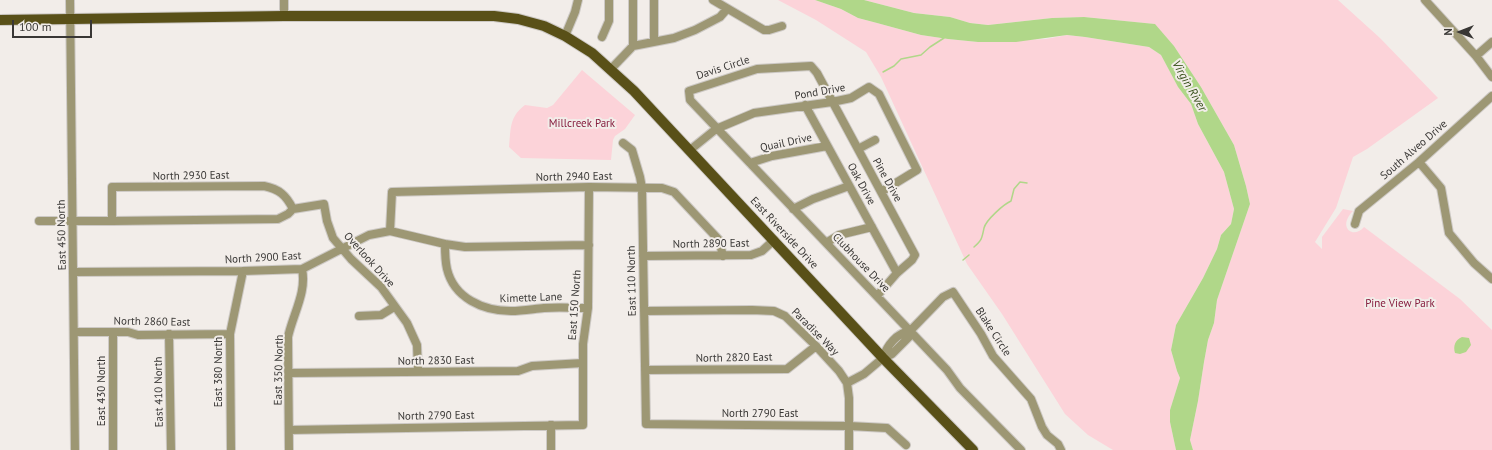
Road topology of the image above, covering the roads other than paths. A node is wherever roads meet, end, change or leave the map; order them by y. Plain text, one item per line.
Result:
1 (70, 0) edge
2 (284, 0) edge
3 (578, 0) edge
4 (609, 0) edge
5 (633, 0) edge
6 (654, 0) edge
7 (713, 0) edge
8 (1425, 0) edge
9 (727, 9) junction
10 (284, 16) junction
11 (0, 20) edge
12 (70, 20) junction
13 (782, 26) dead end
14 (602, 37) dead end
15 (568, 38) junction
16 (654, 42) junction
17 (1492, 42) edge
18 (633, 46) junction
19 (1476, 56) junction
20 (811, 66) joint
21 (610, 70) junction
22 (1492, 77) edge
23 (689, 91) joint
24 (1492, 96) edge
25 (832, 102) junction
26 (805, 105) junction
27 (716, 129) junction
28 (875, 140) dead end
29 (623, 143) dead end
30 (827, 146) junction
31 (690, 150) junction
32 (858, 150) junction
33 (1419, 162) junction
34 (750, 163) junction
35 (850, 186) junction
36 (589, 187) junction
37 (642, 188) junction
38 (881, 192) junction
39 (293, 208) junction
40 (793, 209) junction
41 (112, 221) junction
42 (38, 222) dead end
43 (73, 222) junction
44 (1355, 224) dead end
45 (872, 226) junction
46 (390, 231) junction
47 (774, 240) junction
48 (826, 243) junction
49 (445, 244) junction
50 (588, 245) junction
51 (342, 248) junction
52 (643, 256) junction
53 (722, 256) junction
54 (302, 268) junction
55 (244, 271) junction
56 (74, 272) junction
57 (897, 273) junction
58 (1492, 279) edge
59 (877, 296) junction
60 (394, 307) junction
61 (588, 308) junction
62 (644, 311) junction
63 (359, 316) dead end
64 (910, 331) junction
65 (74, 332) junction
66 (113, 332) junction
67 (169, 334) junction
68 (230, 334) junction
69 (816, 346) junction
70 (884, 358) junction
71 (583, 363) junction
72 (645, 370) junction
73 (418, 372) junction
74 (289, 373) junction
75 (847, 383) junction
76 (646, 424) joint
77 (551, 425) junction
78 (583, 425) joint
79 (849, 426) junction
80 (289, 430) junction
81 (906, 445) dead end
82 (75, 450) edge
83 (113, 450) edge
84 (171, 450) edge
85 (230, 450) edge
86 (289, 450) edge
87 (551, 450) edge
88 (849, 450) edge
89 (973, 450) edge
90 (1021, 450) edge
91 (1061, 450) edge

1 - 12 street, East 450 North
2 - 10 street
3 - 15 street
4 - 14 street
5 - 18 street
6 - 16 street
7 - 9 street
8 - 19 street
9 - 13 street
9 - 16 street
10 - 12 main road, East Riverside Drive
10 - 15 main road, East Riverside Drive
11 - 12 main road, East Riverside Drive
12 - 43 street, East 450 North
15 - 21 main road, East Riverside Drive
16 - 18 street
17 - 19 street
18 - 21 street
19 - 22 street
20 - 23 street, Davis Circle
20 - 25 street, Pine Drive
21 - 31 main road, East Riverside Drive
23 - 27 street, Clubhouse Drive
24 - 33 street, South Alveo Drive
25 - 26 street, Pond Drive
25 - 32 street, Pine Drive
25 - 38 street, Pond Drive
26 - 27 street, Pond Drive
26 - 30 street, Oak Drive
27 - 31 street, Pond Drive
27 - 34 street, Clubhouse Drive
28 - 32 street
29 - 37 street, East 110 North
30 - 34 street, Quail Drive
30 - 35 street, Oak Drive
31 - 47 main road, East Riverside Drive
32 - 38 street, Pine Drive
33 - 44 street, South Alveo Drive
33 - 58 street
34 - 40 street, Clubhouse Drive
35 - 40 street
35 - 45 street, Oak Drive
36 - 37 street, North 2940 East
36 - 46 street, North 2940 East
36 - 50 street, East 150 North
37 - 52 street, East 110 North
37 - 53 street, North 2940 East
38 - 57 street, Pine Drive
39 - 41 street
39 - 41 street, North 2930 East
39 - 51 street, Overlook Drive
40 - 48 street, Clubhouse Drive
41 - 43 street
42 - 43 street
43 - 56 street, East 450 North
45 - 48 street
45 - 57 street, Oak Drive
46 - 49 street, North 2900 East
46 - 51 street, North 2900 East
47 - 53 street, North 2890 East
47 - 70 main road, East Riverside Drive
48 - 59 street, Clubhouse Drive
49 - 50 street, North 2900 East
49 - 61 street, Kimette Lane
50 - 61 street, East 150 North
51 - 54 street, North 2900 East
51 - 60 street, Overlook Drive
52 - 53 street, North 2890 East
52 - 62 street, East 110 North
54 - 55 street, North 2900 East
54 - 74 street, East 350 North
55 - 56 street, North 2900 East
55 - 68 street, East 380 North
56 - 65 street, East 450 North
57 - 59 street, Pine Drive
59 - 64 street, Clubhouse Drive
60 - 63 street
60 - 73 street, Overlook Drive
61 - 71 street, East 150 North
62 - 69 street, Paradise Way
62 - 72 street, East 110 North
64 - 70 street
64 - 90 street, Clubhouse Drive
64 - 91 street, Blake Circle
65 - 66 street, North 2860 East
65 - 82 street, East 450 North
66 - 67 street, North 2860 East
66 - 83 street, East 430 North
67 - 68 street, North 2860 East
67 - 84 street, East 410 North
68 - 85 street, East 380 North
69 - 72 street, North 2820 East
69 - 75 street, Paradise Way
70 - 75 street
70 - 89 main road, East Riverside Drive
71 - 73 street, North 2830 East
71 - 78 street, East 150 North
72 - 76 street, East 110 North
73 - 74 street, North 2830 East
74 - 80 street, East 350 North
75 - 79 street
76 - 79 street, North 2790 East
77 - 78 street, North 2790 East
77 - 80 street, North 2790 East
77 - 87 street
79 - 81 street, North 2790 East
79 - 88 street
80 - 86 street, East 350 North

